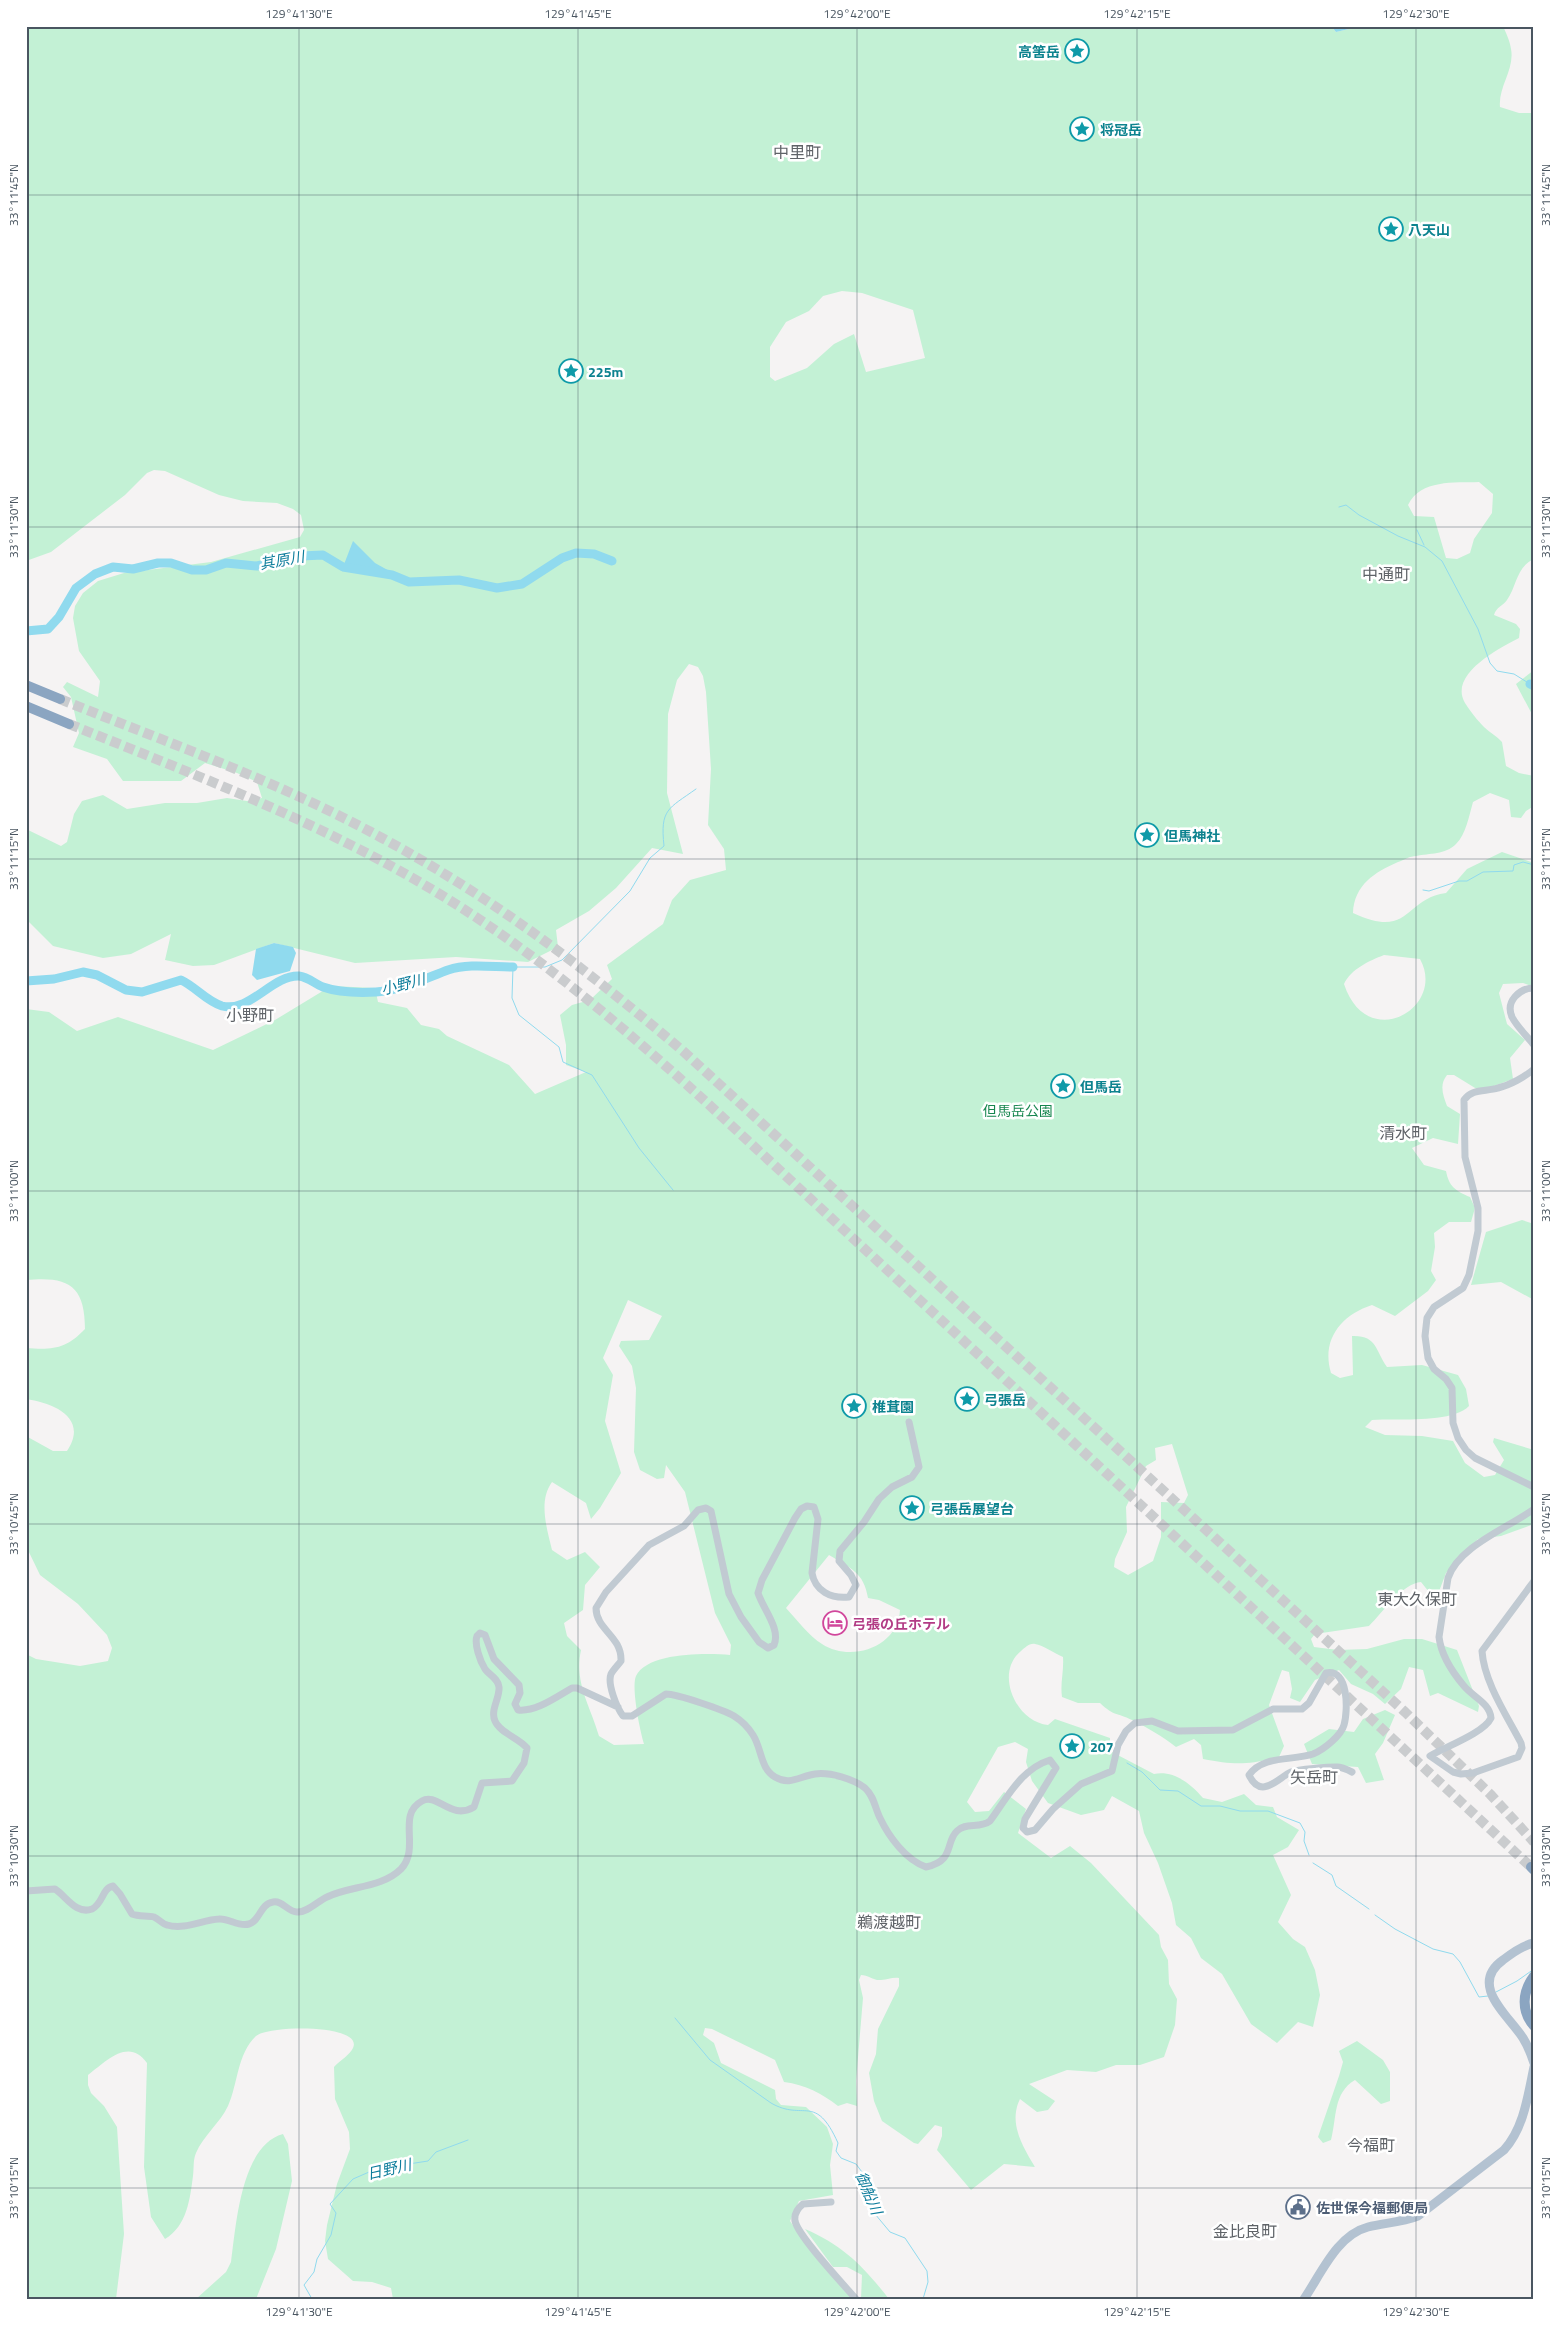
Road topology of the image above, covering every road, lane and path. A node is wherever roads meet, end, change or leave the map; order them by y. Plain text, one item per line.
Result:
1 (26, 685) edge
2 (60, 699) tunnel mouth
3 (26, 706) edge
4 (69, 724) tunnel mouth
5 (1534, 988) edge
6 (1534, 1045) edge
7 (1534, 1069) edge
8 (909, 1422) dead end
9 (1534, 1488) edge
10 (1534, 1509) edge
11 (1534, 1581) edge
12 (618, 1707) junction
13 (1352, 1772) dead end
14 (26, 1891) edge
15 (1534, 1943) edge
16 (1534, 1976) edge
17 (1534, 1988) edge
18 (1534, 2014) edge
19 (1534, 2026) edge
20 (1534, 2065) edge
21 (830, 2202) dead end
22 (856, 2299) edge
23 (1304, 2299) edge

1 - 2 highway
3 - 4 highway
5 - 6 street
7 - 9 street
8 - 12 street
10 - 11 street
12 - 13 street
12 - 14 street
15 - 20 main road
16 - 19 highway
17 - 18 highway
20 - 23 main road
21 - 22 street

